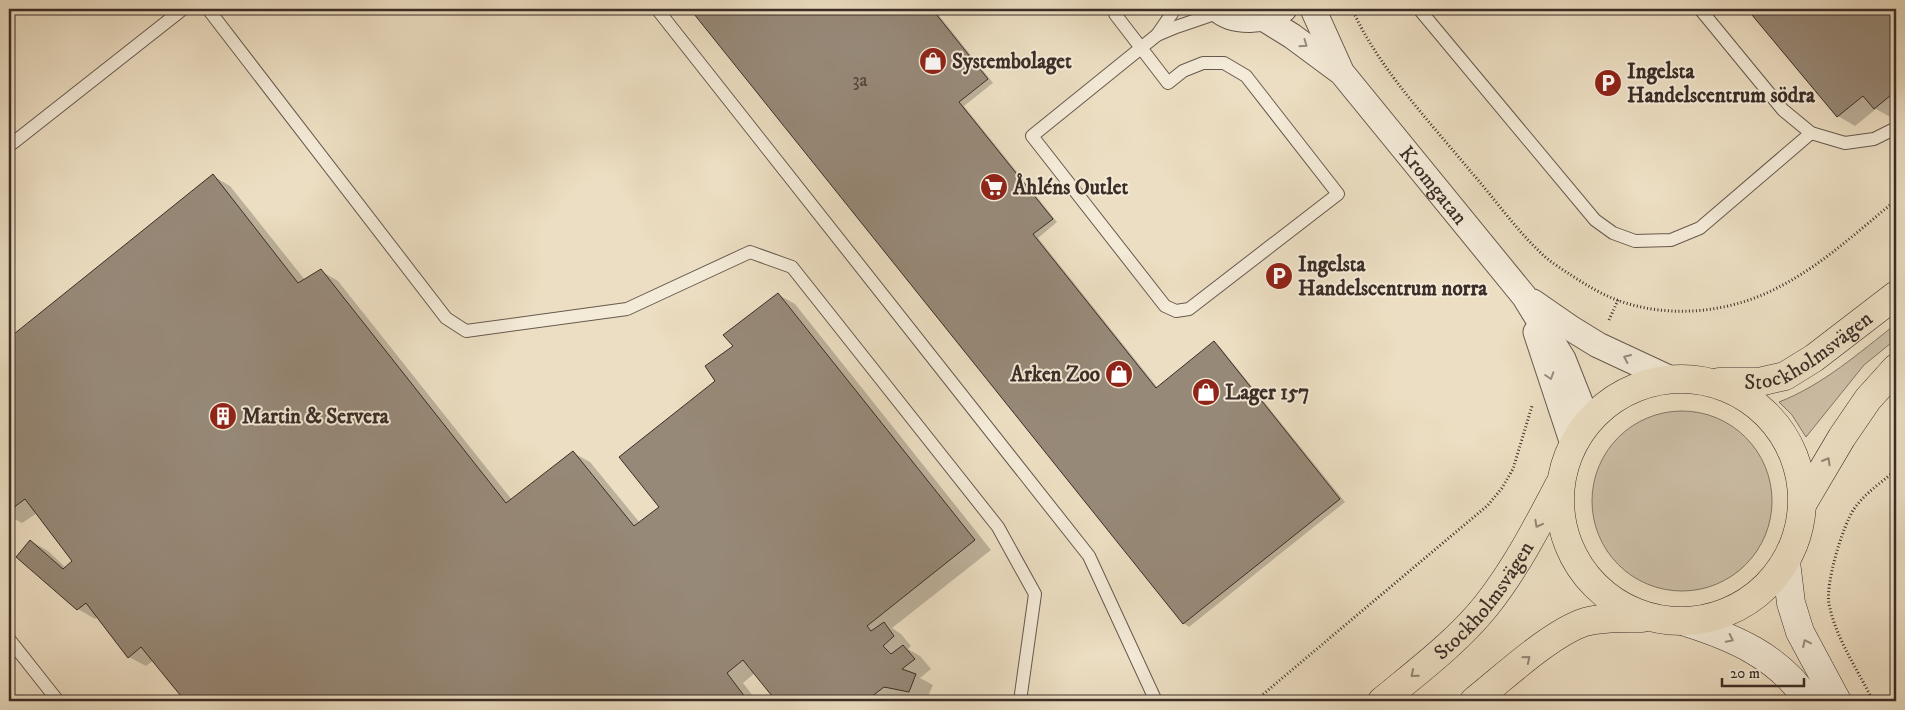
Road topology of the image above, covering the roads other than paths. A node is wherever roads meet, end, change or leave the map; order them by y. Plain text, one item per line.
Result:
1 (182, 9) edge
2 (208, 9) edge
3 (657, 9) edge
4 (1122, 9) edge
5 (1175, 9) edge
6 (1313, 9) edge
7 (1419, 9) edge
8 (1700, 9) edge
9 (1218, 10) edge
10 (1273, 14) edge
11 (1157, 36) junction
12 (1141, 48) junction
13 (1342, 74) junction
14 (1896, 128) edge
15 (1811, 134) junction
16 (9, 146) edge
17 (1896, 295) edge
18 (1524, 296) junction
19 (1896, 368) edge
20 (1671, 379) junction
21 (1710, 382) junction
22 (1588, 422) junction
23 (1573, 444) junction
24 (1561, 481) junction
25 (1803, 503) junction
26 (1786, 562) junction
27 (1649, 618) junction
28 (1685, 622) junction
29 (9, 639) edge
30 (1155, 699) dead end
31 (58, 701) edge
32 (1020, 701) edge
33 (1382, 701) edge
34 (1474, 701) edge
35 (1808, 701) edge
36 (1837, 701) edge

1 - 16 lane
2 - 32 lane
3 - 30 lane
4 - 12 lane
5 - 11 lane
6 - 13 street, Kromgatan
7 - 15 lane
8 - 15 lane
9 - 10 street
9 - 11 lane
10 -> 13 street, Kromgatan
11 - 12 lane
12 - 12 lane
13 - 18 street, Kromgatan
14 - 15 lane
17 - 21 highway, Stockholmsvägen
20 -> 18 street, Kromgatan
18 - 22 street, Kromgatan
18 -> 23 street, Kromgatan
25 -> 19 highway
20 - 21 highway
20 - 22 highway
21 - 25 highway
22 - 23 highway
23 - 24 highway
24 - 27 highway
24 -> 33 highway, Stockholmsvägen
25 - 26 highway
26 - 28 highway
36 -> 26 street
27 - 28 highway
34 -> 27 highway
28 -> 35 street
29 - 31 lane

